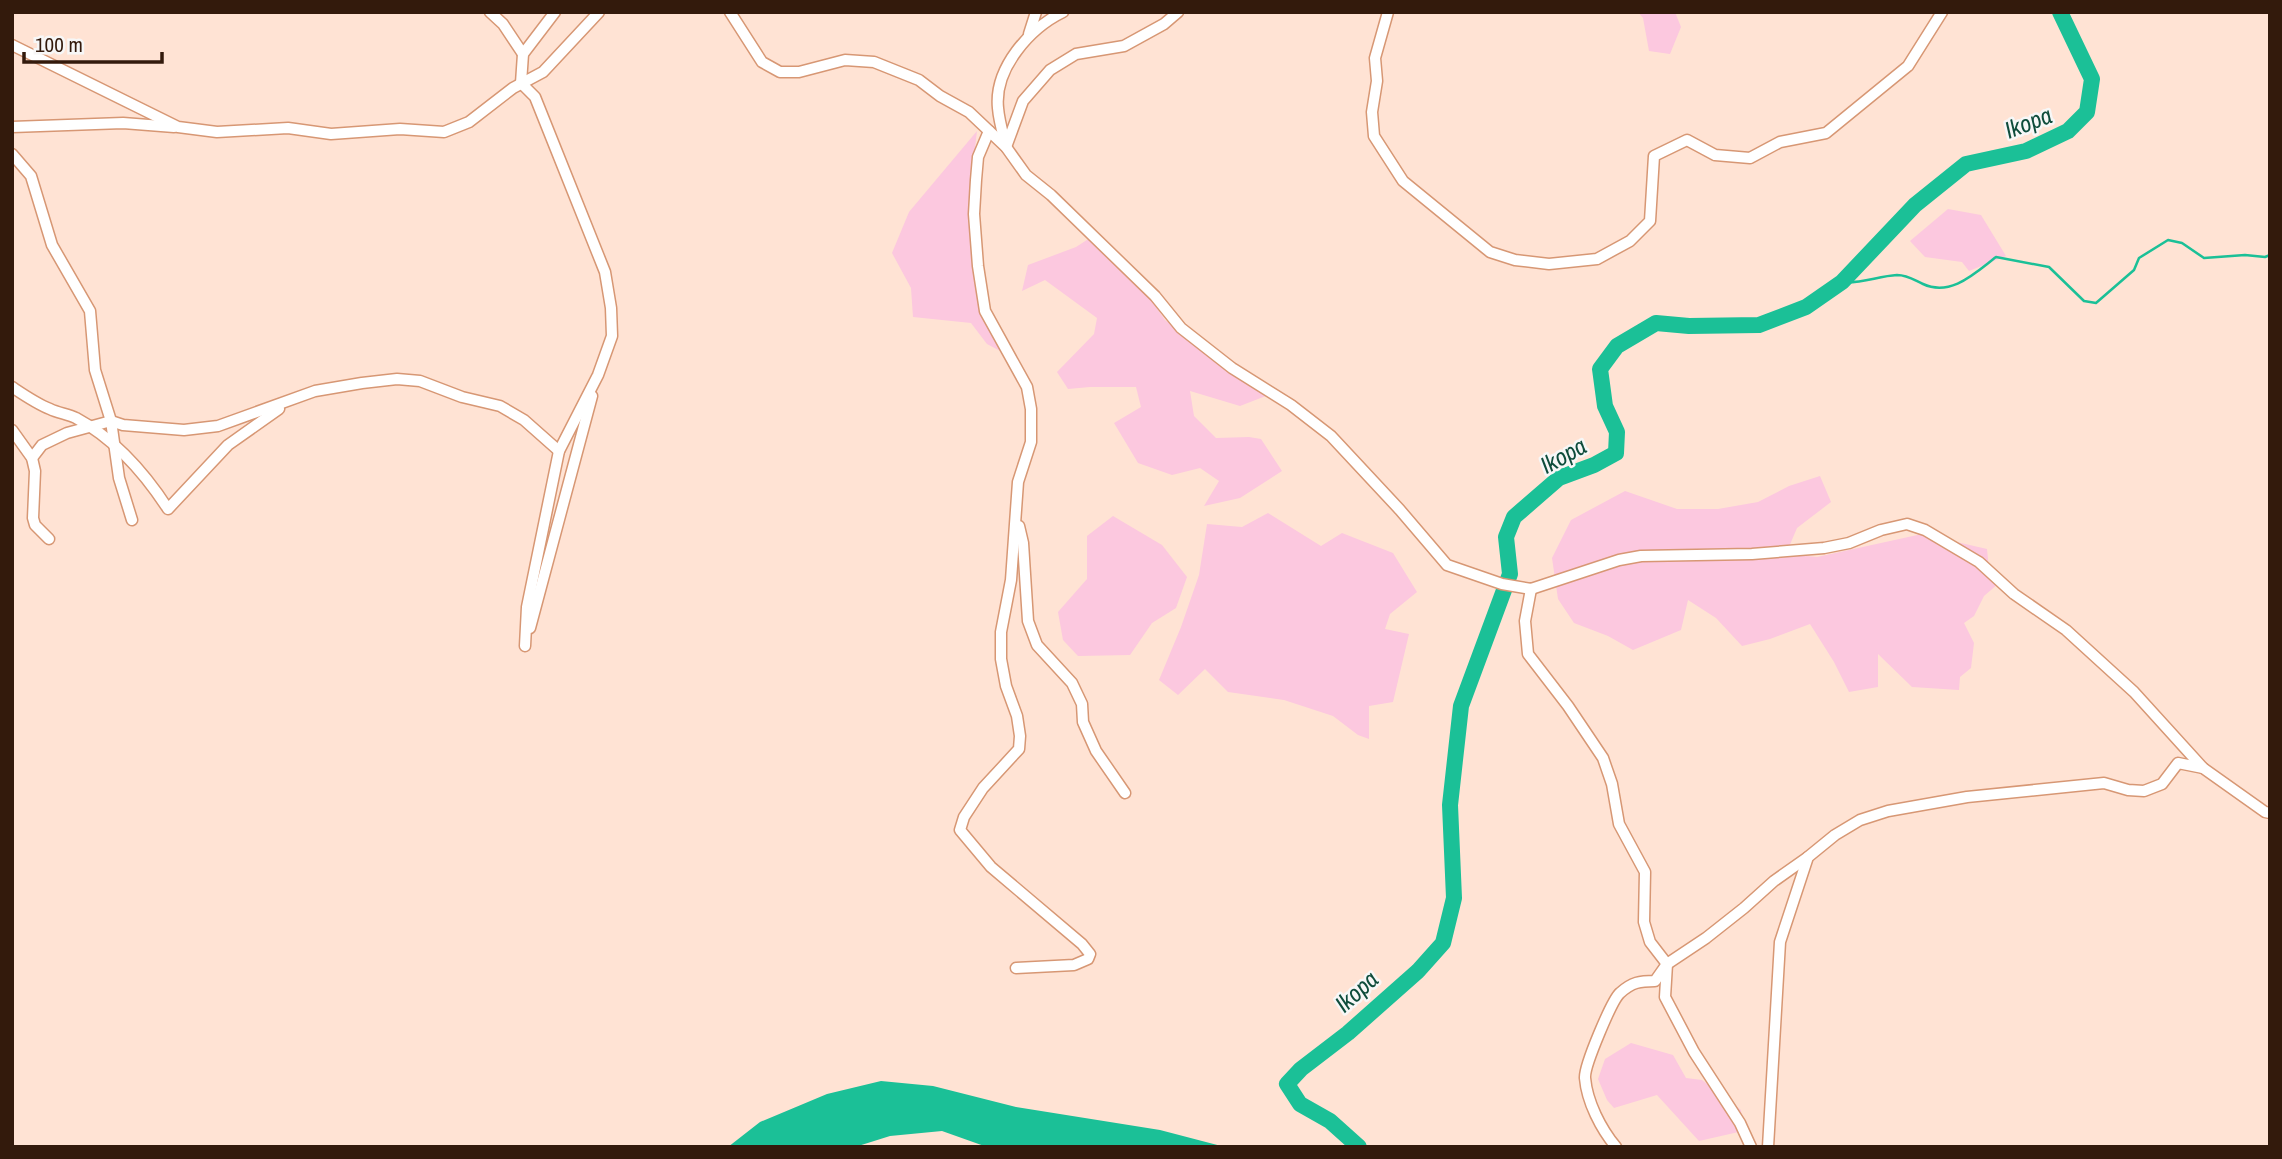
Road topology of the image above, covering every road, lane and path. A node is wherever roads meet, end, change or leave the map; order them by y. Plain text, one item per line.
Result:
1 (490, 12) edge
2 (555, 12) edge
3 (599, 12) edge
4 (730, 12) edge
5 (1036, 12) edge
6 (1063, 12) edge
7 (1178, 12) edge
8 (1388, 12) edge
9 (1942, 12) edge
10 (1029, 35) junction
11 (12, 45) edge
12 (523, 54) junction
13 (521, 83) junction
14 (178, 127) junction
15 (12, 129) edge
16 (989, 131) junction
17 (1006, 147) junction
18 (12, 154) edge
19 (598, 375) junction
20 (12, 387) edge
21 (294, 399) junction
22 (111, 421) junction
23 (89, 427) junction
24 (12, 430) edge
25 (114, 444) junction
26 (559, 451) junction
27 (32, 458) junction
28 (1016, 517) junction
29 (132, 520) dead end
30 (49, 539) dead end
31 (1531, 589) junction
32 (2203, 768) junction
33 (1125, 793) dead end
34 (2270, 813) edge
35 (1808, 856) junction
36 (1667, 964) junction
37 (1016, 968) dead end
38 (1616, 1147) edge
39 (1751, 1147) edge
40 (1768, 1147) edge

1 - 12 street
2 - 12 street
3 - 13 street
4 - 16 street
5 - 10 street
6 - 10 street
7 - 17 street
8 - 9 street
10 - 17 street
11 - 14 street
12 - 13 street
13 - 14 street
13 - 19 street
14 - 15 street
16 - 17 street
16 - 28 street
17 - 31 street
18 - 22 street
19 - 26 street
19 - 26 street
20 - 23 street
21 - 22 street
21 - 25 street
21 - 26 street
22 - 23 street
22 - 25 street
23 - 25 street
23 - 27 street
24 - 27 street
25 - 29 street
27 - 30 street
28 - 33 street
28 - 37 street
31 - 32 street
31 - 36 street
32 - 34 street
32 - 35 street
35 - 36 street
35 - 40 street
36 - 38 street
36 - 39 street

